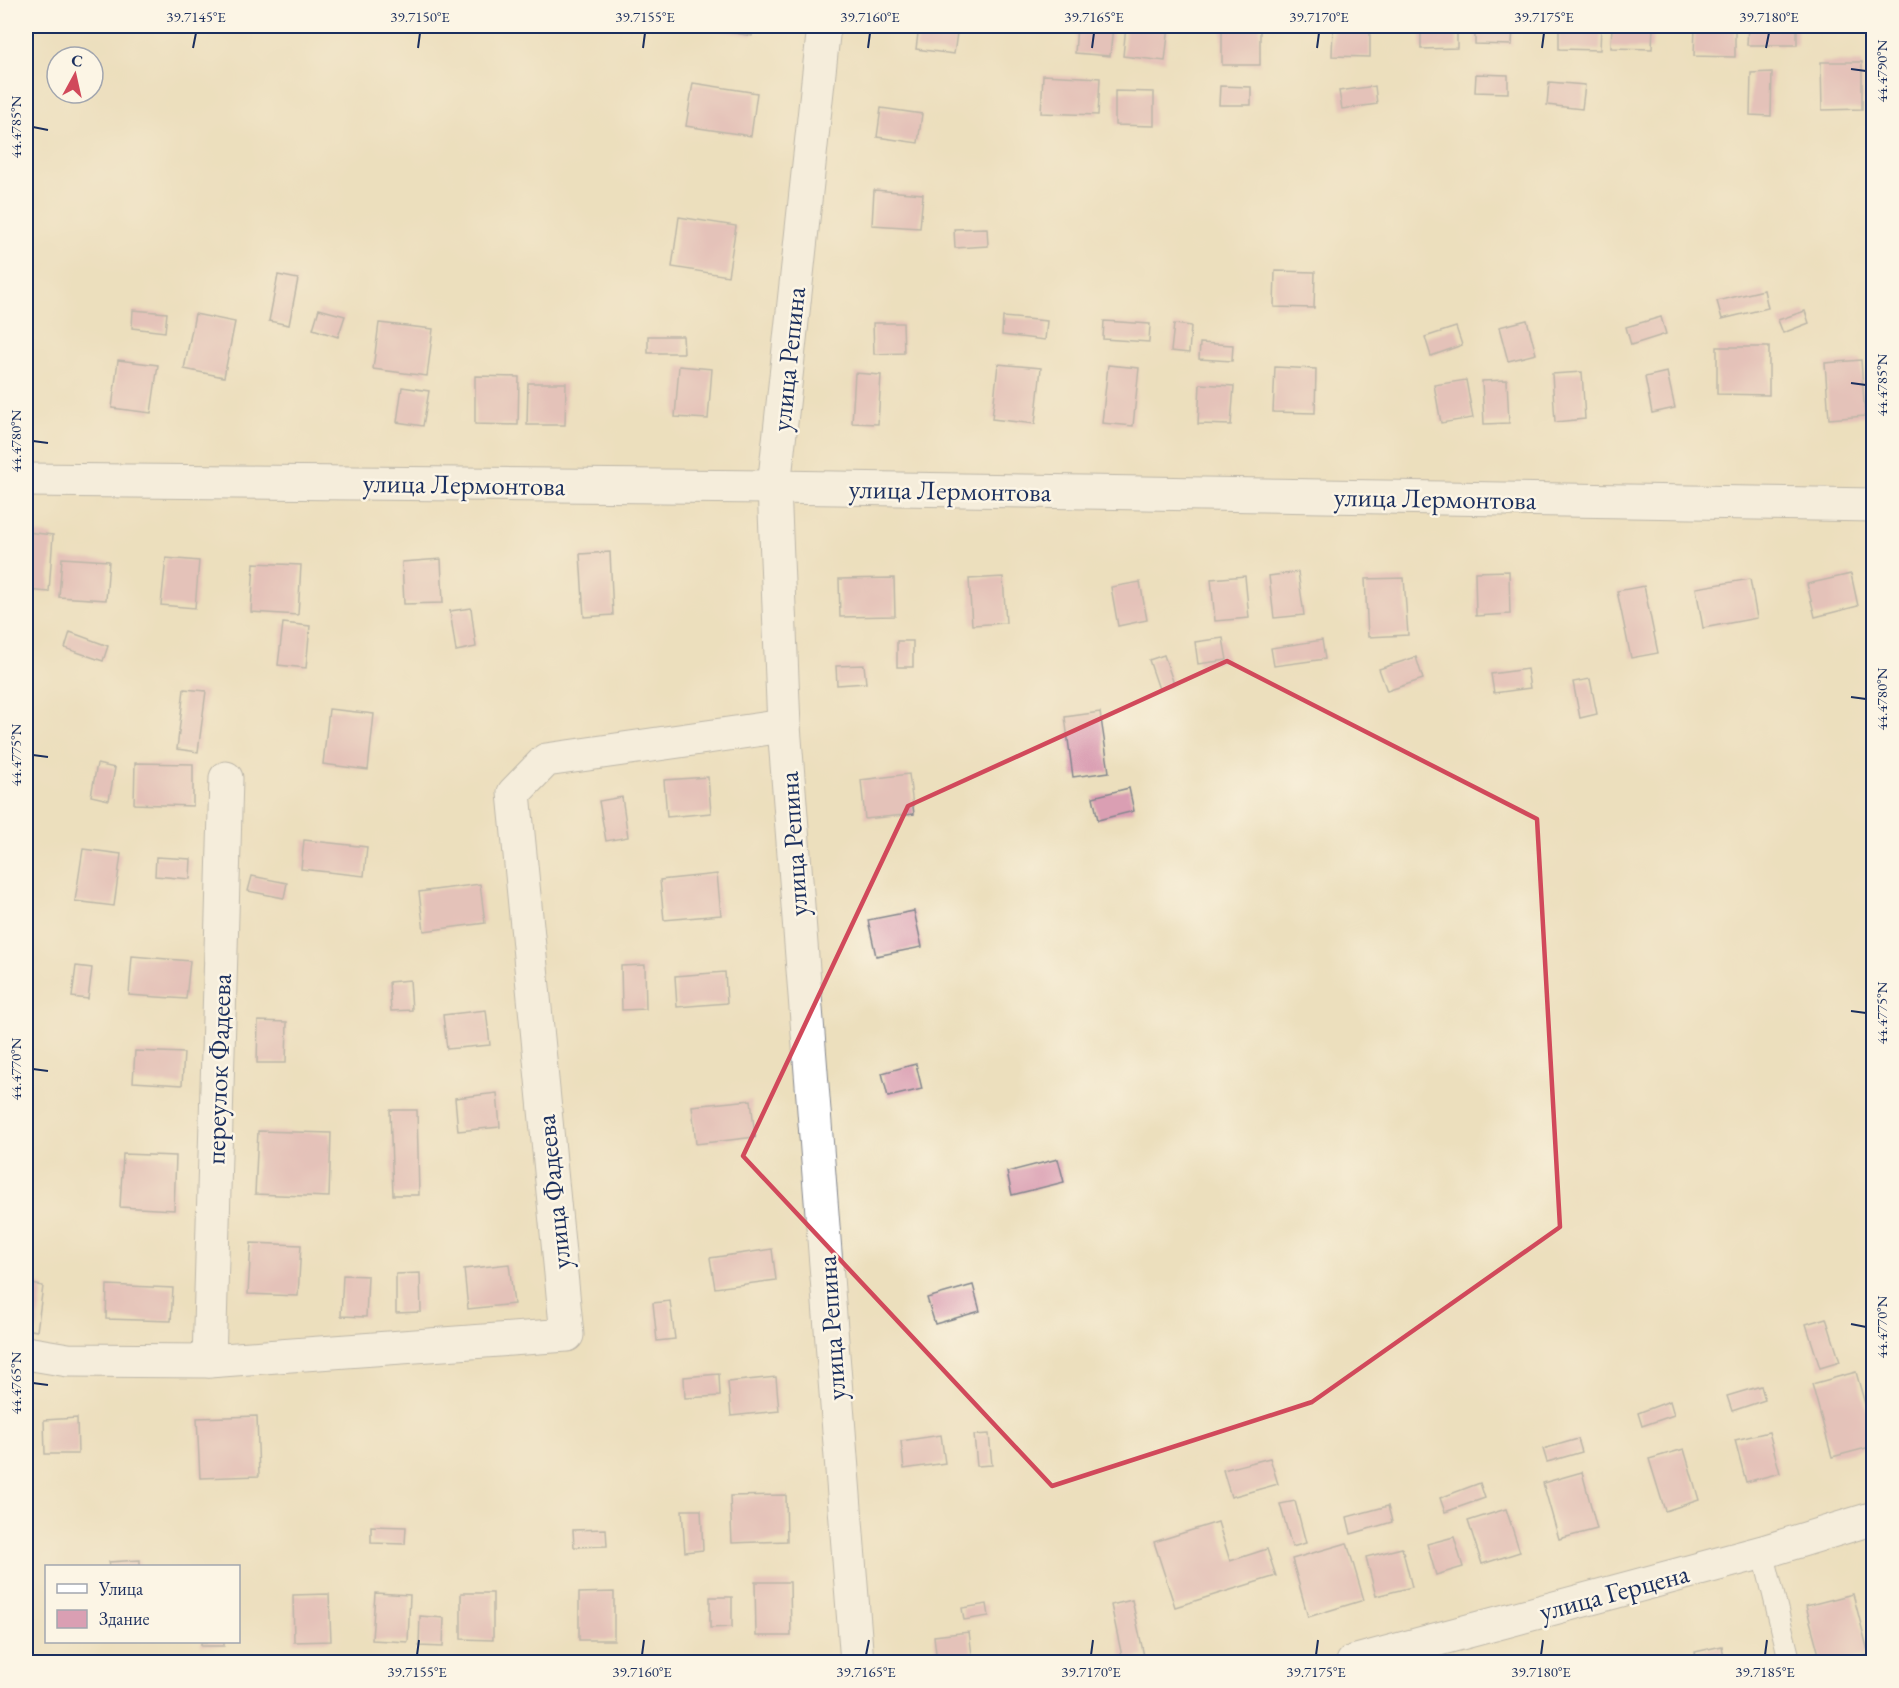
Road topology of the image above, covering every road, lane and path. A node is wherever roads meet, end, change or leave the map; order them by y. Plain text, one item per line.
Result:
1 (824, 26) edge
2 (26, 480) edge
3 (774, 487) junction
4 (1874, 505) edge
5 (784, 726) junction
6 (226, 778) dead end
7 (26, 1353) edge
8 (209, 1361) junction
9 (1874, 1518) edge
10 (1763, 1552) junction
11 (856, 1662) edge
12 (1353, 1662) edge
13 (1790, 1662) edge

1 - 3 street, улица Репина
2 - 3 street, улица Лермонтова
3 - 4 street, улица Лермонтова
3 - 5 street, улица Репина
5 - 8 street, улица Фадеева
5 - 11 street, улица Репина
6 - 8 street, переулок Фадеева
7 - 8 street, улица Фадеева
9 - 10 street, улица Герцена
10 - 12 street, улица Герцена
10 - 13 lane

